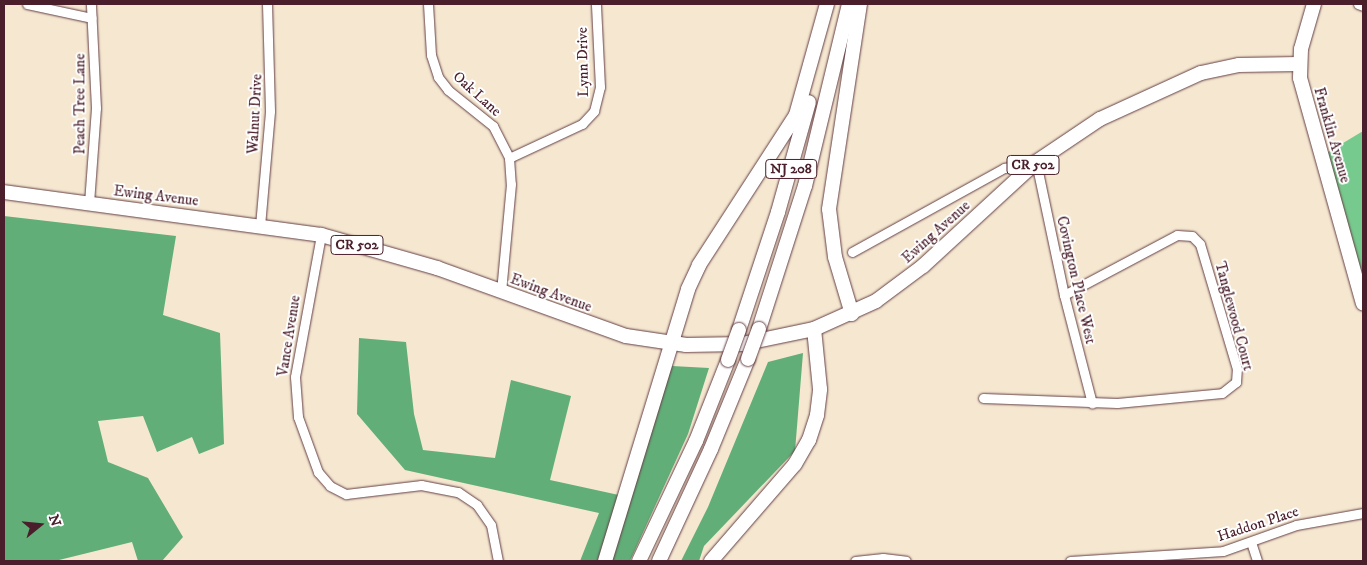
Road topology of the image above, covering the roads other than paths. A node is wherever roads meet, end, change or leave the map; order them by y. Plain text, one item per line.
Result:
1 (27, 4) edge
2 (91, 4) edge
3 (267, 4) edge
4 (428, 4) edge
5 (596, 4) edge
6 (829, 4) edge
7 (849, 4) edge
8 (860, 4) edge
9 (1314, 4) edge
10 (1358, 4) edge
11 (1363, 6) edge
12 (92, 18) junction
13 (1299, 64) junction
14 (509, 158) junction
15 (1036, 162) junction
16 (4, 192) edge
17 (89, 203) junction
18 (260, 226) junction
19 (321, 236) junction
20 (852, 252) dead end
21 (501, 292) junction
22 (1064, 295) junction
23 (1363, 303) edge
24 (852, 314) junction
25 (814, 329) junction
26 (670, 344) junction
27 (983, 398) dead end
28 (1092, 403) junction
29 (1363, 513) edge
30 (1250, 542) junction
31 (498, 561) edge
32 (606, 561) edge
33 (639, 561) edge
34 (660, 561) edge
35 (711, 561) edge
36 (856, 561) edge
37 (906, 561) edge
38 (1070, 561) edge
39 (1257, 561) edge

1 - 12 street
2 - 12 street, Peach Tree Lane
3 - 18 street, Walnut Drive
4 - 14 street, Oak Lane
5 - 14 street, Lynn Drive
6 - 26 main road
6 - 33 main road, NJ 208, bridge
7 - 34 main road, NJ 208, bridge
8 - 24 main road
9 - 13 main road, Franklin Avenue
10 - 11 street
12 - 17 street, Peach Tree Lane
13 - 15 main road, Ewing Avenue / CR 502
13 - 23 main road, Franklin Avenue
14 - 21 street, Oak Lane
15 - 20 street, Ewing Avenue
15 - 22 street, Covington Place West
15 - 24 main road, Ewing Avenue / CR 502
16 - 17 main road, Ewing Avenue / CR 502
17 - 18 main road, Ewing Avenue / CR 502
18 - 19 main road, Ewing Avenue / CR 502
19 - 21 main road, Ewing Avenue / CR 502
19 - 31 street, Vance Avenue
21 - 26 main road, Ewing Avenue / CR 502
22 - 28 street, Covington Place West
22 - 28 street, Tanglewood Court
24 - 25 main road, Ewing Avenue / CR 502
25 - 26 main road, Ewing Avenue / CR 502
25 - 35 main road
26 - 32 main road
27 - 28 street, Tanglewood Court
29 - 30 street, Haddon Place
30 - 38 street, Haddon Place
30 - 39 street
36 - 37 street

